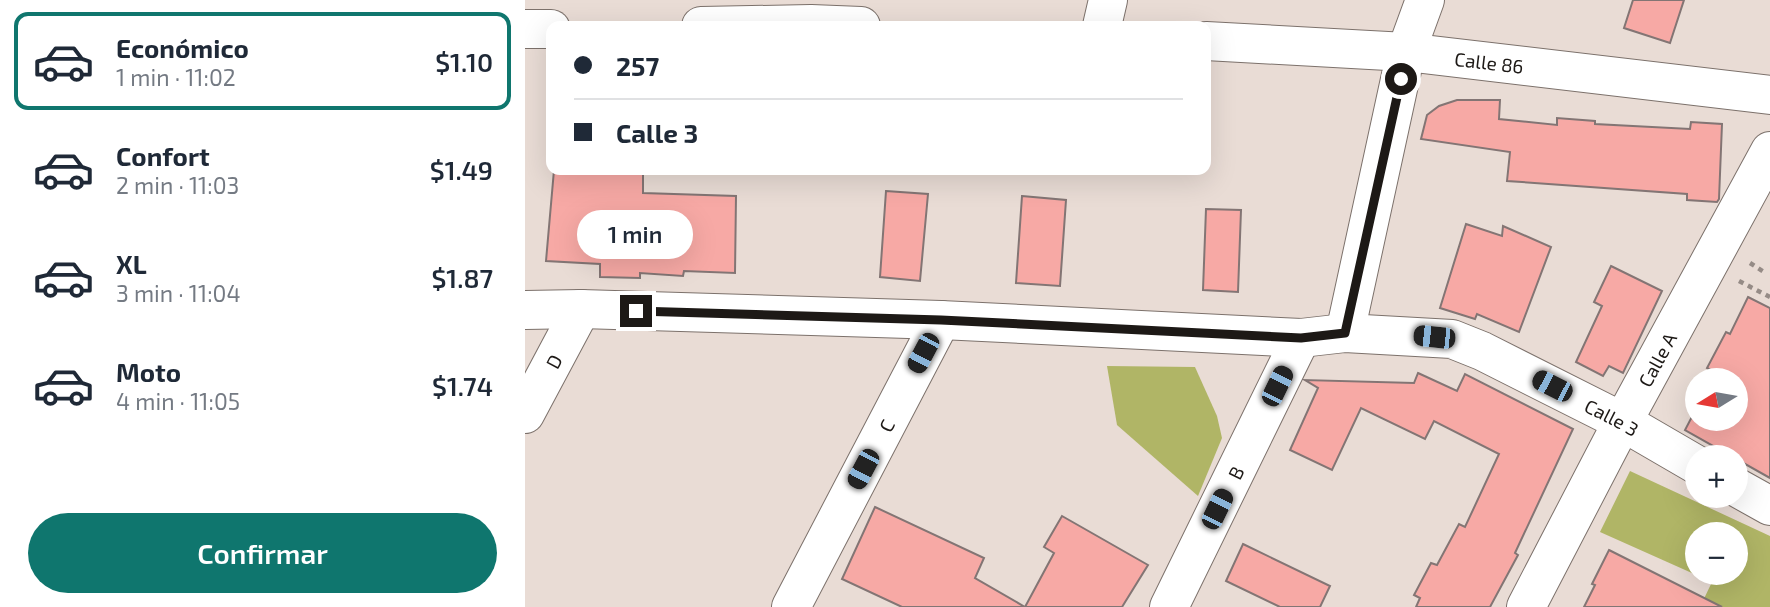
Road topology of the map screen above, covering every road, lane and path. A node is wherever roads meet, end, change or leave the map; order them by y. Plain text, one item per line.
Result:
1 (1108, 0) edge
2 (1425, 0) edge
3 (814, 12) edge
4 (741, 21) edge
5 (844, 21) edge
6 (1103, 21) edge
7 (525, 29) edge
8 (546, 29) edge
9 (1211, 41) edge
10 (1406, 52) junction
11 (1770, 95) edge
12 (1770, 151) edge
13 (581, 309) junction
14 (525, 310) edge
15 (941, 320) junction
16 (1345, 333) junction
17 (1301, 338) junction
18 (525, 414) edge
19 (1623, 422) junction
20 (1685, 458) edge
21 (1748, 494) edge
22 (1770, 506) edge
23 (791, 607) edge
24 (1170, 607) edge
25 (1525, 607) edge

1 - 6 street
2 - 10 street
3 - 4 street
3 - 5 street
7 - 8 street
9 - 10 street, Calle 86
10 - 11 street, Calle 86
10 - 16 street
12 - 19 street, Calle A
13 - 14 street, Calle 3
13 - 15 street, Calle 3
13 - 18 street, D
15 - 17 street, Calle 3
15 - 23 street, C
16 - 17 street, Calle 3
16 - 19 street, Calle 3
17 - 24 street, B
19 - 20 street, Calle 3
19 - 25 street, Calle A
21 - 22 street

